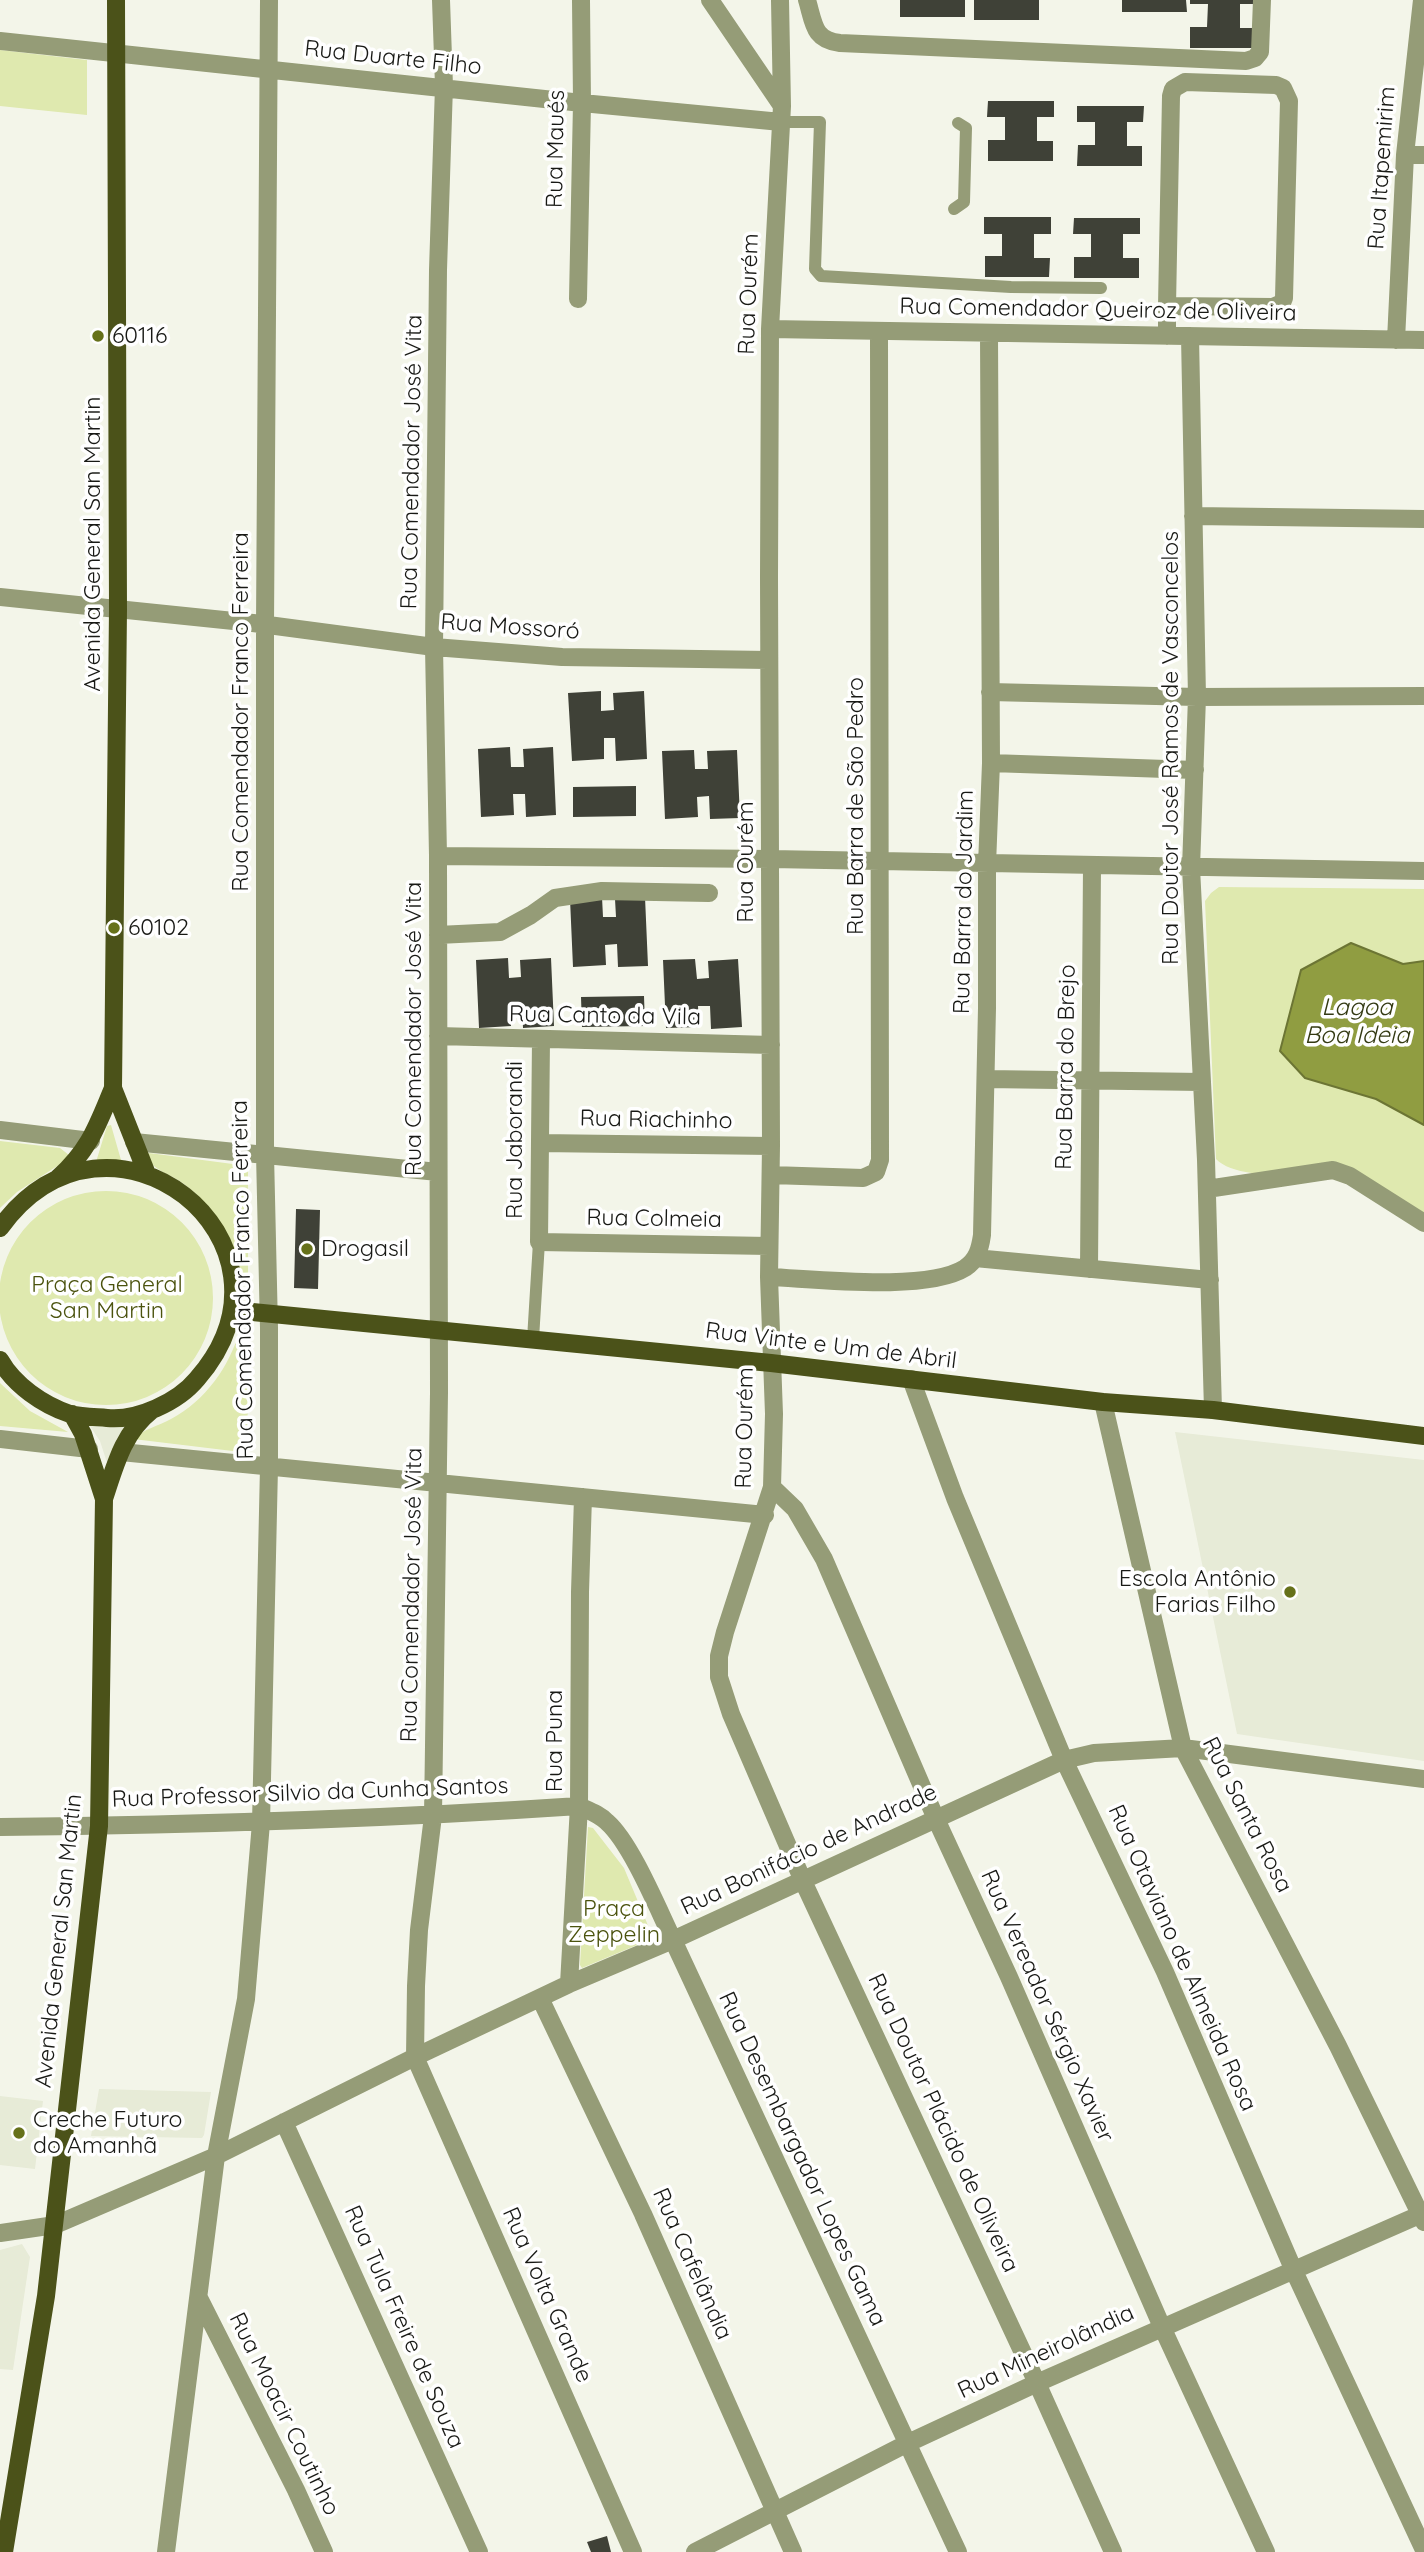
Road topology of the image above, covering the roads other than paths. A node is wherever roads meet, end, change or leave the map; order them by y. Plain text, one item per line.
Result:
1 (116, 0) edge
2 (269, 0) edge
3 (441, 0) edge
4 (580, 0) edge
5 (710, 0) edge
6 (780, 0) edge
7 (807, 0) edge
8 (1262, 0) edge
9 (1422, 0) edge
10 (0, 41) edge
11 (117, 54) junction
12 (268, 70) junction
13 (444, 86) junction
14 (582, 103) junction
15 (781, 114) junction
16 (958, 123) dead end
17 (1405, 155) junction
18 (1424, 155) edge
19 (954, 209) dead end
20 (1101, 288) dead end
21 (578, 299) dead end
22 (1167, 306) junction
23 (771, 330) junction
24 (878, 331) junction
25 (989, 333) junction
26 (1167, 336) junction
27 (1190, 336) junction
28 (1396, 340) junction
29 (1424, 340) edge
30 (1193, 516) junction
31 (1424, 519) edge
32 (0, 597) edge
33 (118, 609) junction
34 (265, 625) junction
35 (434, 647) junction
36 (768, 660) junction
37 (990, 692) junction
38 (1424, 696) edge
39 (1197, 697) junction
40 (991, 763) junction
41 (1195, 770) junction
42 (438, 856) junction
43 (771, 859) junction
44 (881, 863) junction
45 (987, 865) junction
46 (1092, 866) junction
47 (1191, 867) junction
48 (1424, 871) edge
49 (709, 893) dead end
50 (438, 935) junction
51 (438, 1036) junction
52 (541, 1039) junction
53 (771, 1045) junction
54 (986, 1079) junction
55 (1090, 1082) junction
56 (1202, 1082) junction
57 (113, 1088) junction
58 (0, 1130) edge
59 (91, 1141) junction
60 (134, 1142) junction
61 (540, 1143) junction
62 (771, 1146) junction
63 (265, 1154) junction
64 (438, 1172) junction
65 (147, 1174) junction
66 (771, 1175) junction
67 (58, 1178) junction
68 (1207, 1189) junction
69 (1424, 1223) edge
70 (0, 1228) edge
71 (539, 1242) junction
72 (769, 1246) junction
73 (975, 1258) junction
74 (1088, 1269) junction
75 (769, 1277) junction
76 (1210, 1280) junction
77 (232, 1310) junction
78 (269, 1312) junction
79 (439, 1330) junction
80 (533, 1339) junction
81 (0, 1360) edge
82 (771, 1363) junction
83 (911, 1379) junction
84 (1103, 1402) junction
85 (152, 1410) junction
86 (1213, 1410) junction
87 (72, 1414) junction
88 (1424, 1436) edge
89 (0, 1439) edge
90 (89, 1449) junction
91 (121, 1452) junction
92 (269, 1466) junction
93 (438, 1482) junction
94 (772, 1487) junction
95 (583, 1497) junction
96 (104, 1499) junction
97 (765, 1515) junction
98 (731, 1714) joint
99 (1183, 1748) junction
100 (1064, 1760) junction
101 (1424, 1779) edge
102 (579, 1806) junction
103 (432, 1816) junction
104 (936, 1819) junction
105 (261, 1823) junction
106 (99, 1826) junction
107 (0, 1827) edge
108 (803, 1881) junction
109 (673, 1940) junction
110 (569, 1984) junction
111 (540, 1998) junction
112 (415, 2057) junction
113 (284, 2122) junction
114 (216, 2156) junction
115 (1423, 2217) edge
116 (54, 2225) junction
117 (0, 2233) edge
118 (1294, 2271) junction
119 (199, 2297) junction
120 (1162, 2327) junction
121 (1037, 2383) junction
122 (906, 2444) junction
123 (775, 2510) junction
124 (1424, 2550) edge
125 (4, 2552) edge
126 (166, 2552) edge
127 (324, 2552) edge
128 (480, 2552) edge
129 (633, 2552) edge
130 (695, 2552) edge
131 (793, 2552) edge
132 (958, 2552) edge
133 (1113, 2552) edge
134 (1266, 2552) edge

1 - 11 main road, Avenida General San Martin
2 - 12 street, Rua Comendador Franco Ferreira
3 - 13 street, Rua Comendador José Vita
4 - 14 street, Rua Maués
5 - 15 street
6 - 15 street, Rua Ourém
7 - 8 street
9 - 17 street, Rua Itapemirim
10 - 11 street, Rua Duarte Filho
11 - 12 street, Rua Duarte Filho
11 - 33 main road, Avenida General San Martin
12 - 13 street, Rua Duarte Filho
12 - 34 street, Rua Comendador Franco Ferreira
13 - 14 street, Rua Duarte Filho
13 - 35 street, Rua Comendador José Vita
14 - 15 street, Rua Duarte Filho
14 - 21 street, Rua Maués
15 - 20 lane
15 - 23 street, Rua Ourém
16 - 19 lane
17 - 18 street
17 - 28 street, Rua Itapemirim
22 - 22 street
22 - 26 street
23 - 24 street, Rua Comendador Queiroz de Oliveira
23 - 36 street, Rua Ourém
24 - 25 street, Rua Comendador Queiroz de Oliveira
24 - 44 street, Rua Barra de São Pedro
25 - 26 street, Rua Comendador Queiroz de Oliveira
25 - 37 street, Rua Barra do Jardim
26 - 27 street, Rua Comendador Queiroz de Oliveira
27 - 28 street, Rua Comendador Queiroz de Oliveira
27 - 30 street, Rua Doutor José Ramos de Vasconcelos
28 - 29 street, Rua Comendador Queiroz de Oliveira
30 - 31 street
30 - 39 street, Rua Doutor José Ramos de Vasconcelos
32 - 33 street, Rua Mossoró
33 - 34 street, Rua Mossoró
33 - 57 main road, Avenida General San Martin
34 - 35 street, Rua Mossoró
34 - 63 street, Rua Comendador Franco Ferreira
35 - 36 street, Rua Mossoró
35 - 42 street, Rua Comendador José Vita
36 - 43 street, Rua Ourém
37 - 39 street
37 - 40 street, Rua Barra do Jardim
38 - 39 street
39 - 41 street, Rua Doutor José Ramos de Vasconcelos
40 - 41 street
40 - 45 street, Rua Barra do Jardim
41 - 47 street, Rua Doutor José Ramos de Vasconcelos
42 - 43 street
42 - 50 street, Rua Comendador José Vita
43 - 44 street
43 - 53 street, Rua Ourém
44 - 45 street
44 - 66 street, Rua Barra de São Pedro
45 - 46 street
45 - 54 street, Rua Barra do Jardim
46 - 47 street
46 - 55 street, Rua Barra do Brejo
47 - 48 street
47 - 56 street, Rua Doutor José Ramos de Vasconcelos
49 - 50 street
50 - 51 street, Rua Comendador José Vita
51 - 52 street, Rua Canto da Vila
51 - 64 street, Rua Comendador José Vita
52 - 53 street, Rua Canto da Vila
52 - 61 street, Rua Jaborandi
53 - 62 street, Rua Ourém
54 - 55 street
54 - 73 street, Rua Barra do Jardim
55 - 56 street
55 - 74 street, Rua Barra do Brejo
56 - 68 street, Rua Doutor José Ramos de Vasconcelos
57 - 59 main road, Avenida General San Martin
57 - 60 main road, Avenida General San Martin
58 - 59 street
59 - 67 main road, Avenida General San Martin
60 - 63 street
60 - 65 main road, Avenida General San Martin
61 - 62 street, Rua Riachinho
61 - 71 street, Rua Jaborandi
62 - 66 street, Rua Ourém
63 - 64 street
63 - 78 street, Rua Comendador Franco Ferreira
64 - 79 street, Rua Comendador José Vita
65 - 67 main road
65 - 77 main road
66 - 72 street, Rua Ourém
67 - 70 main road
68 - 69 street
68 - 76 street, Rua Doutor José Ramos de Vasconcelos
71 - 72 street, Rua Colmeia
71 - 80 lane
72 - 75 street, Rua Ourém
73 - 74 street
73 - 75 street
74 - 76 street
75 - 82 street, Rua Ourém
76 - 86 street, Rua Doutor José Ramos de Vasconcelos
77 - 78 main road, Rua Vinte e Um de Abril
77 - 85 main road
78 - 79 main road, Rua Vinte e Um de Abril
78 - 92 street, Rua Comendador Franco Ferreira
79 - 80 main road, Rua Vinte e Um de Abril
79 - 93 street, Rua Comendador José Vita
80 - 82 main road, Rua Vinte e Um de Abril
81 - 87 main road
82 - 83 main road, Rua Vinte e Um de Abril
82 - 94 street, Rua Ourém
83 - 84 main road, Rua Vinte e Um de Abril
83 - 100 street, Rua Otaviano de Almeida Rosa
84 - 86 main road, Rua Vinte e Um de Abril
84 - 99 street, Rua Santa Rosa
85 - 87 main road
85 - 91 main road, Avenida General San Martin
86 - 88 main road, Rua Vinte e Um de Abril
87 - 90 main road, Avenida General San Martin
89 - 90 street
90 - 96 main road, Avenida General San Martin
91 - 92 street
91 - 96 main road, Avenida General San Martin
92 - 93 street
92 - 105 street, Rua Comendador Franco Ferreira
93 - 95 street
93 - 103 street, Rua Comendador José Vita
94 - 97 street, Rua Ourém
94 - 104 street, Rua Vereador Sérgio Xavier
95 - 97 street
95 - 102 street, Rua Puna
96 - 106 main road, Avenida General San Martin
97 - 98 street, Rua Ourém
98 - 108 street, Rua Doutor Plácido de Oliveira
99 - 100 street, Rua Bonifácio de Andrade
99 - 101 street, Rua Bonifácio de Andrade
99 - 115 street, Rua Santa Rosa
100 - 104 street, Rua Bonifácio de Andrade
100 - 118 street, Rua Otaviano de Almeida Rosa
102 - 103 street, Rua Professor Silvio da Cunha Santos
102 - 109 street, Rua Desembargador Lopes Gama
102 - 110 street, Rua Puna
103 - 105 street, Rua Professor Silvio da Cunha Santos
103 - 112 street, Rua Comendador José Vita
104 - 108 street, Rua Bonifácio de Andrade
104 - 120 street, Rua Vereador Sérgio Xavier
105 - 106 street, Rua Professor Silvio da Cunha Santos
105 - 114 street, Rua Comendador Franco Ferreira
106 - 107 street, Rua Professor Silvio da Cunha Santos
106 - 116 main road, Avenida General San Martin
108 - 109 street, Rua Bonifácio de Andrade
108 - 121 street, Rua Doutor Plácido de Oliveira
109 - 110 street, Rua Bonifácio de Andrade
109 - 122 street, Rua Desembargador Lopes Gama
110 - 111 street, Rua Bonifácio de Andrade
111 - 112 street, Rua Bonifácio de Andrade
111 - 123 street, Rua Cafelândia
112 - 113 street, Rua Bonifácio de Andrade
112 - 129 street, Rua Volta Grande
113 - 114 street, Rua Bonifácio de Andrade
113 - 128 street, Rua Tula Freire de Souza
114 - 116 street, Rua Bonifácio de Andrade
114 - 119 street, Rua Comendador Franco Ferreira
115 - 118 street, Rua Mineirolândia
116 - 117 street, Rua Bonifácio de Andrade
116 - 125 main road, Avenida General San Martin
118 - 120 street, Rua Mineirolândia
118 - 124 street, Rua Otaviano de Almeida Rosa
119 - 126 street, Rua Comendador Franco Ferreira
119 - 127 street, Rua Moacir Coutinho
120 - 121 street, Rua Mineirolândia
120 - 134 street, Rua Vereador Sérgio Xavier
121 - 122 street, Rua Mineirolândia
121 - 133 street, Rua Doutor Plácido de Oliveira
122 - 123 street, Rua Mineirolândia
122 - 132 street, Rua Desembargador Lopes Gama
123 - 130 street, Rua Mineirolândia
123 - 131 street, Rua Cafelândia

